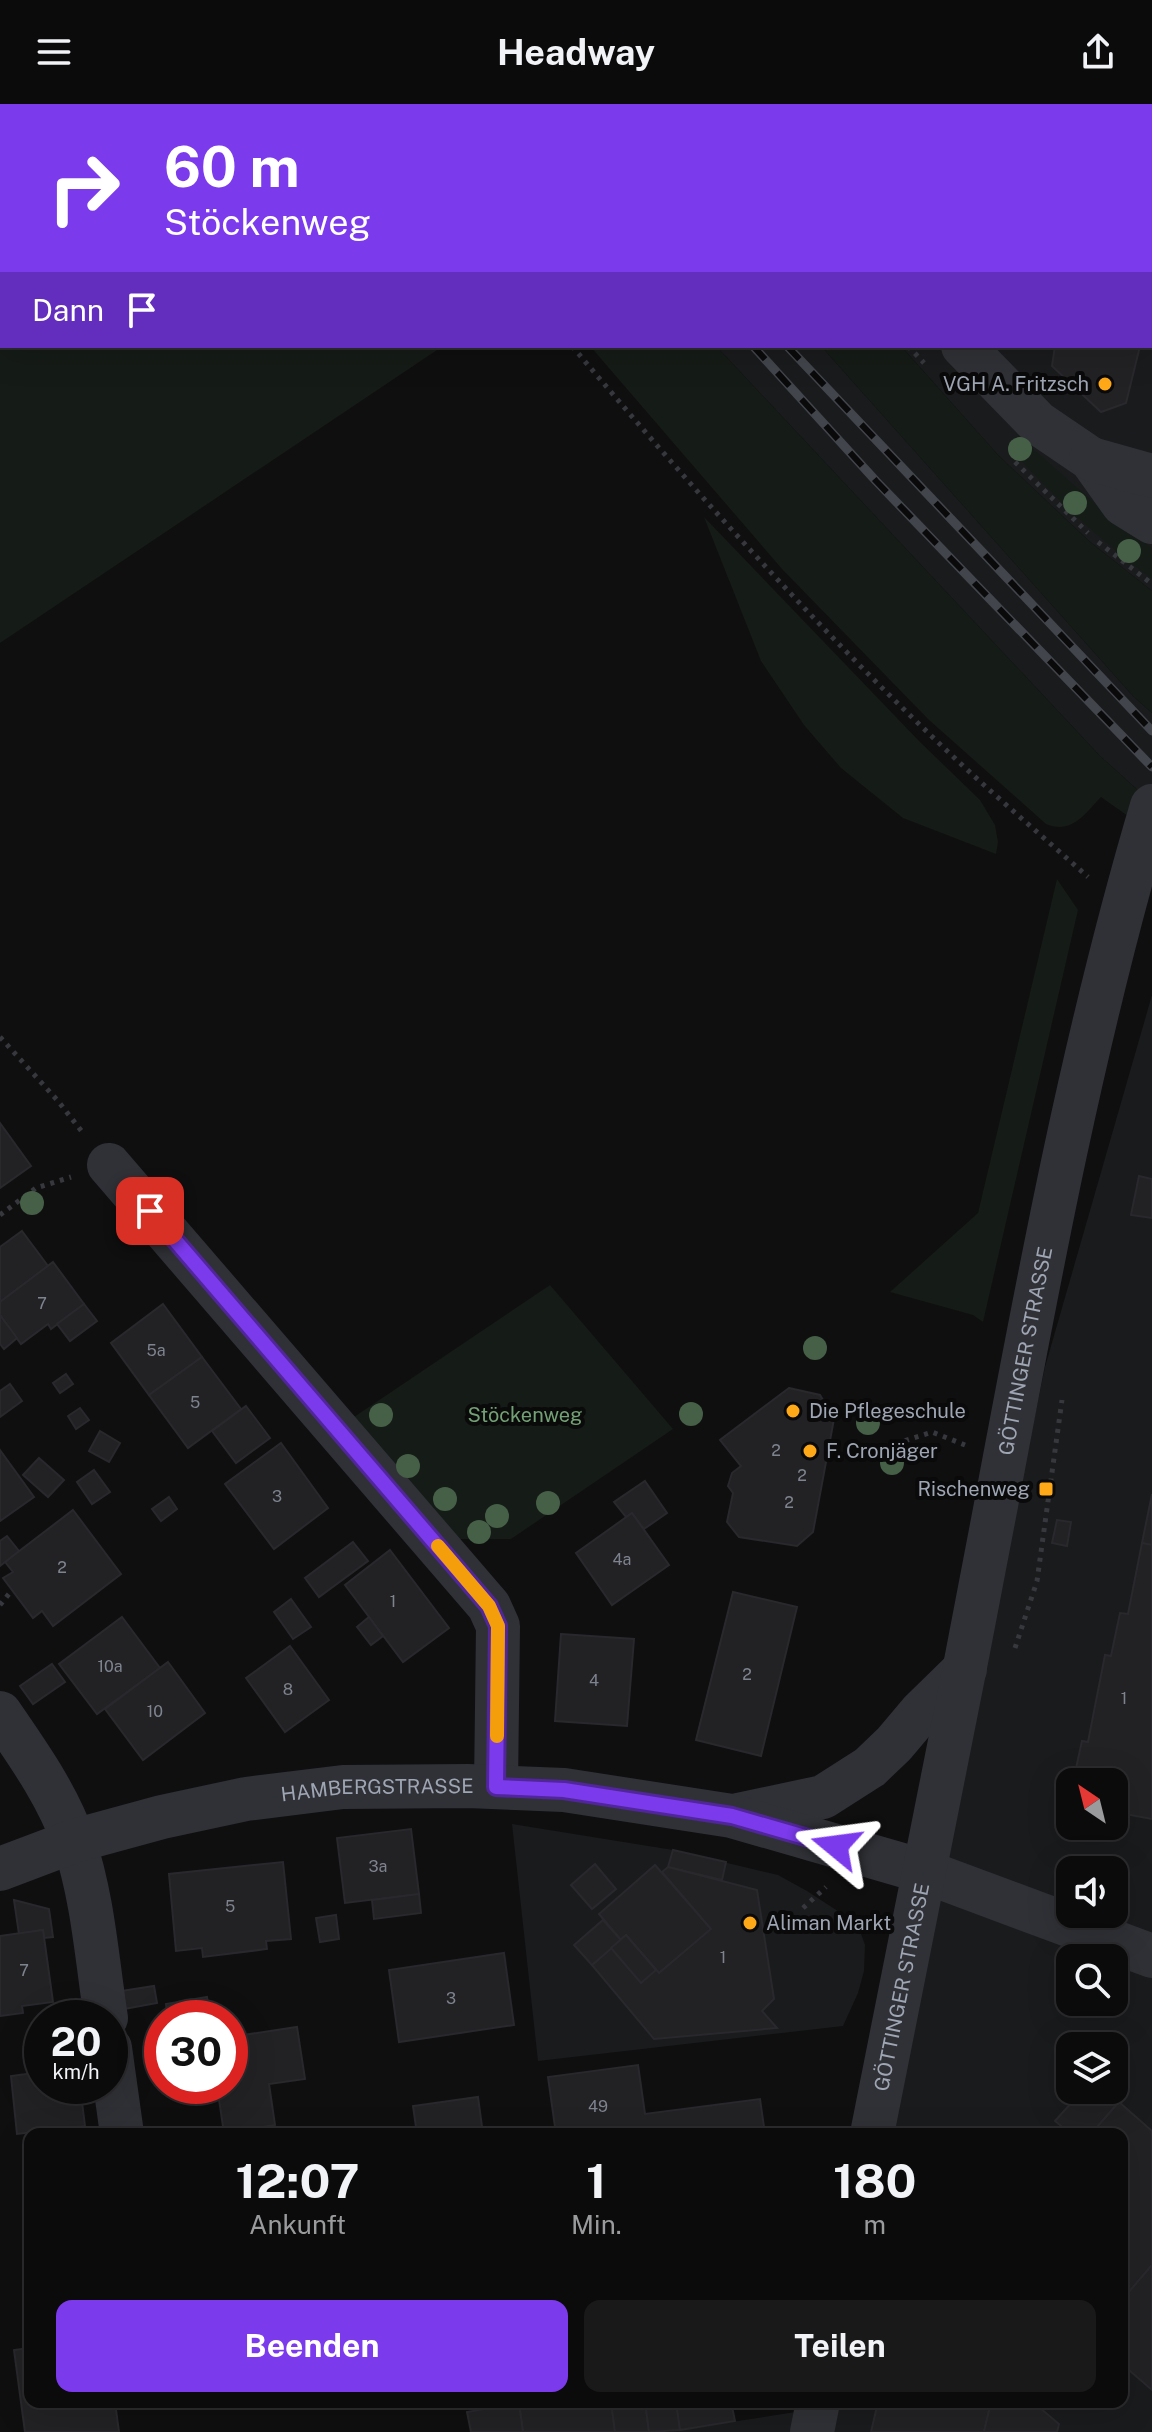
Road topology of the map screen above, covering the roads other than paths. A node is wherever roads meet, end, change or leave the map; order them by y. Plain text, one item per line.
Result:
1 (965, 348) edge
2 (1091, 459) junction
3 (1152, 476) edge
4 (1152, 522) edge
5 (1152, 806) edge
6 (109, 1165) road end
7 (965, 1669) junction
8 (0, 1713) edge
9 (496, 1787) junction
10 (732, 1816) junction
11 (74, 1841) junction
12 (0, 1869) edge
13 (926, 1872) junction
14 (1152, 1956) edge
15 (103, 2000) edge
16 (118, 2104) edge
17 (121, 2128) edge
18 (873, 2128) edge
19 (817, 2408) edge
20 (812, 2432) edge

1 - 2 street
2 - 3 street
2 - 4 street
5 - 7 street, GÖTTINGER STRASSE
6 - 9 street
7 - 10 street, HAMBERGSTRASSE
7 - 13 street, GÖTTINGER STRASSE
8 - 11 street
9 - 10 street, HAMBERGSTRASSE
9 - 11 street, HAMBERGSTRASSE
10 - 13 street, HAMBERGSTRASSE
11 - 12 street, HAMBERGSTRASSE
11 - 15 street
13 - 14 street
13 - 18 street, GÖTTINGER STRASSE
16 - 17 street
19 - 20 street

